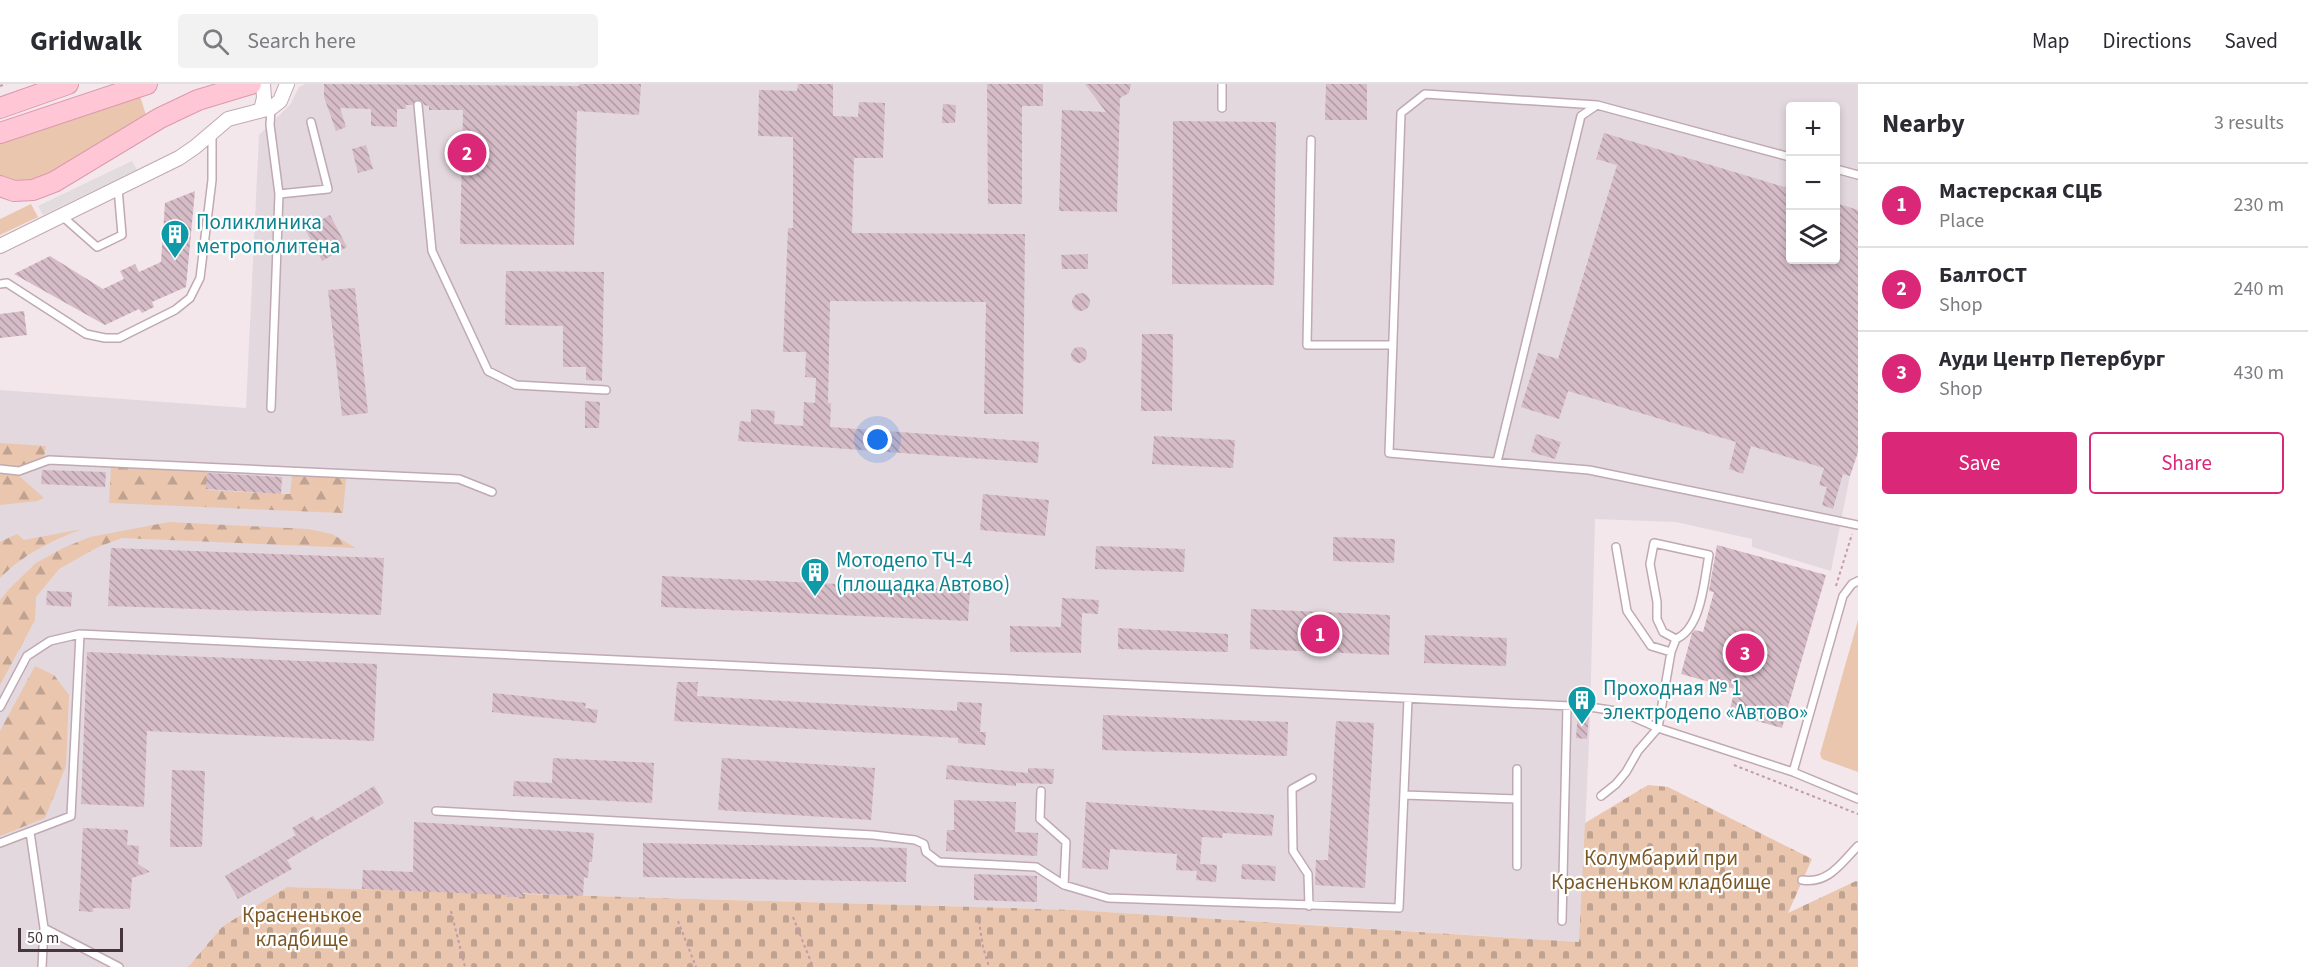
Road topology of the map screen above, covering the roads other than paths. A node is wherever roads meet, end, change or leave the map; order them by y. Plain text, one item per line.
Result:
1 (68, 84) edge
2 (147, 84) edge
3 (251, 84) edge
4 (262, 84) edge
5 (287, 84) edge
6 (1222, 84) edge
7 (418, 105) dead end
8 (1597, 105) junction
9 (6, 107) edge
10 (1222, 108) dead end
11 (266, 109) junction
12 (311, 122) dead end
13 (212, 132) junction
14 (0, 133) edge
15 (1311, 140) dead end
16 (1787, 156) edge
17 (1840, 170) edge
18 (1858, 175) edge
19 (0, 186) edge
20 (118, 188) junction
21 (279, 194) junction
22 (62, 216) junction
23 (0, 246) edge
24 (0, 284) edge
25 (1393, 345) junction
26 (606, 390) dead end
27 (271, 408) dead end
28 (1497, 462) junction
29 (0, 469) edge
30 (492, 492) dead end
31 (1858, 525) edge
32 (1616, 547) dead end
33 (1858, 580) edge
34 (80, 634) junction
35 (1676, 639) junction
36 (1671, 652) junction
37 (1408, 699) junction
38 (1567, 706) junction
39 (0, 707) edge
40 (1658, 728) junction
41 (1517, 769) dead end
42 (1793, 772) junction
43 (1312, 778) dead end
44 (1041, 791) dead end
45 (1404, 795) junction
46 (1601, 796) dead end
47 (1517, 799) junction
48 (1858, 799) edge
49 (436, 810) dead end
50 (30, 831) junction
51 (0, 843) edge
52 (1858, 846) edge
53 (1517, 866) dead end
54 (1803, 880) dead end
55 (1064, 885) junction
56 (1309, 906) junction
57 (1562, 921) dead end
58 (44, 928) junction
59 (42, 967) edge
60 (118, 967) edge

1 - 9 main road
2 - 14 main road
3 - 19 main road
4 - 11 street
5 - 11 street
6 - 10 lane
7 - 26 lane
8 - 16 lane
8 - 25 lane
8 - 28 lane
11 - 13 street
11 - 21 lane
12 - 21 lane
13 - 20 street
13 - 24 lane
15 - 25 lane
17 - 18 lane
20 - 22 street
20 - 22 lane
21 - 27 lane
22 - 23 street
25 - 28 lane
28 - 31 lane
29 - 30 lane
32 - 36 lane
33 - 42 lane
34 - 37 lane
34 - 39 lane
34 - 50 lane
35 - 35 lane
35 - 36 lane
36 - 40 lane
37 - 38 lane
37 - 45 lane
38 - 40 lane
38 - 57 lane
40 - 42 lane
40 - 46 lane
41 - 47 lane
42 - 48 lane
43 - 56 lane
44 - 55 lane
45 - 47 lane
45 - 56 lane
47 - 53 lane
49 - 55 lane
50 - 51 lane
50 - 58 lane
52 - 54 lane
55 - 56 lane
58 - 59 lane
58 - 60 lane

